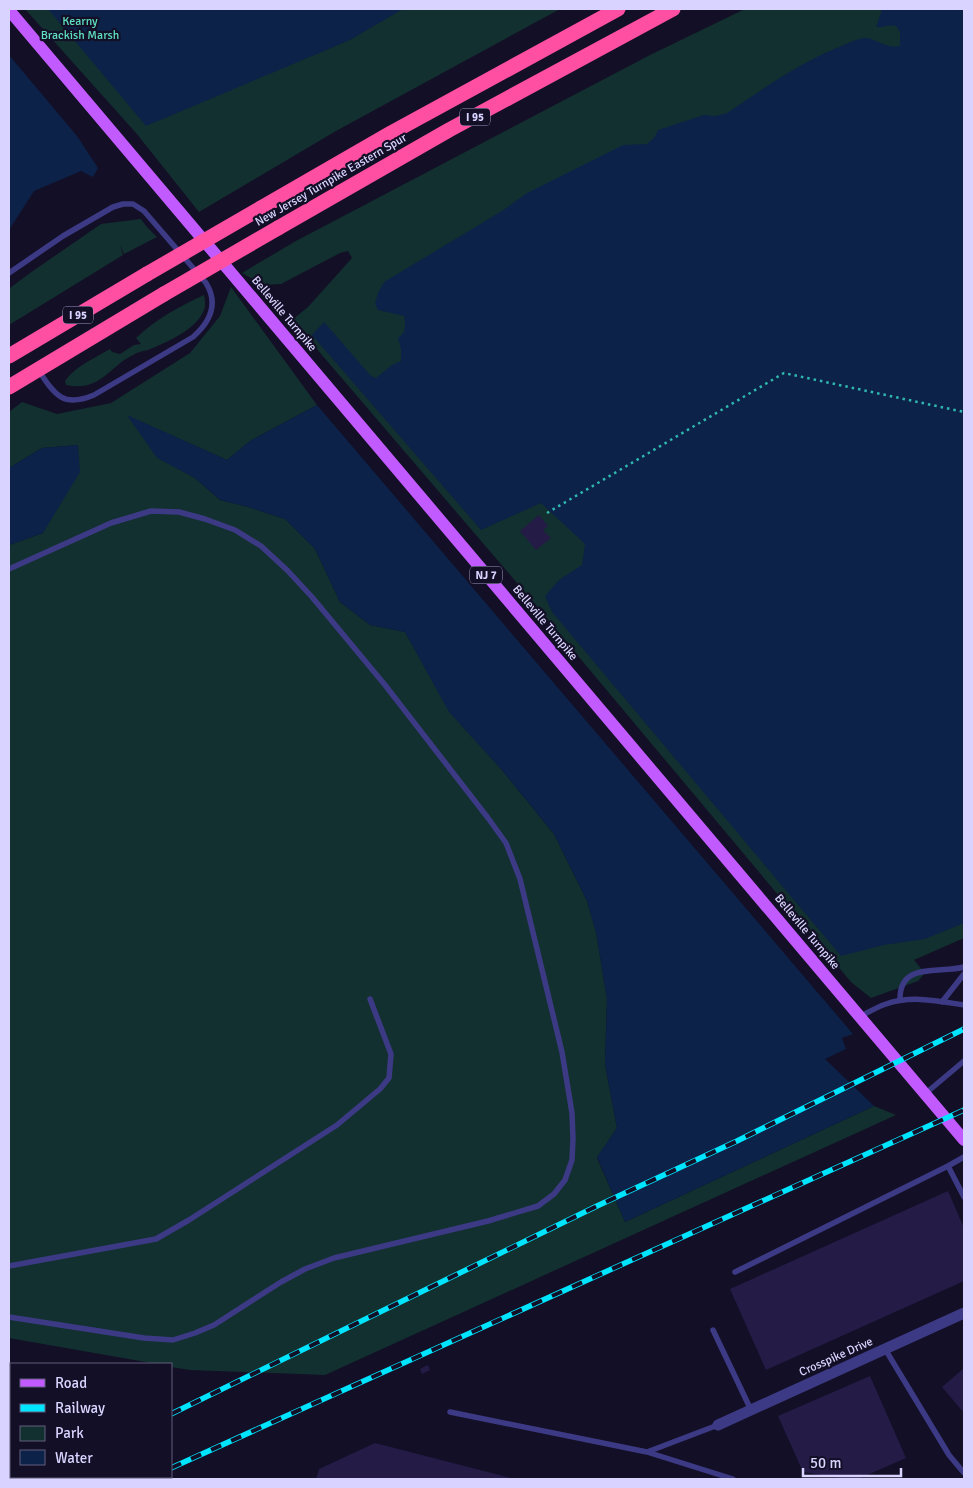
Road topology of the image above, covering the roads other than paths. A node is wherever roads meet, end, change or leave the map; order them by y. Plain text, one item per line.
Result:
1 (618, 9) edge
2 (673, 9) edge
3 (9, 10) edge
4 (9, 273) edge
5 (9, 356) edge
6 (38, 369) junction
7 (9, 386) edge
8 (9, 569) edge
9 (964, 967) edge
10 (964, 974) edge
11 (370, 1000) dead end
12 (900, 1000) junction
13 (942, 1002) junction
14 (964, 1005) edge
15 (861, 1016) junction
16 (964, 1060) edge
17 (926, 1093) junction
18 (964, 1140) edge
19 (964, 1157) edge
20 (948, 1166) junction
21 (964, 1197) edge
22 (9, 1266) edge
23 (735, 1272) dead end
24 (964, 1313) edge
25 (9, 1317) edge
26 (713, 1330) dead end
27 (885, 1349) junction
28 (751, 1410) junction
29 (450, 1412) dead end
30 (718, 1425) joint
31 (647, 1452) junction
32 (964, 1473) edge
33 (733, 1479) edge

1 - 5 highway, New Jersey Turnpike Eastern Spur / I 95, bridge
2 - 6 highway, New Jersey Turnpike Eastern Spur / I 95, bridge
3 - 15 main road, Belleville Turnpike / NJ 7
4 - 6 lane
6 - 7 highway, New Jersey Turnpike Eastern Spur / I 95
8 - 25 lane
9 - 12 lane
10 - 13 lane
11 - 22 lane
12 - 13 lane
12 - 15 lane
13 - 14 lane
15 - 17 main road, Belleville Turnpike / NJ 7
16 - 17 lane
17 - 18 main road, Belleville Turnpike / NJ 7
19 - 20 lane
20 - 21 lane
20 - 23 lane
24 - 27 street, Crosspike Drive
26 - 28 lane
27 - 28 street, Crosspike Drive
27 - 32 lane
28 - 30 street, Crosspike Drive
29 - 31 lane
30 - 31 lane
31 - 33 lane

